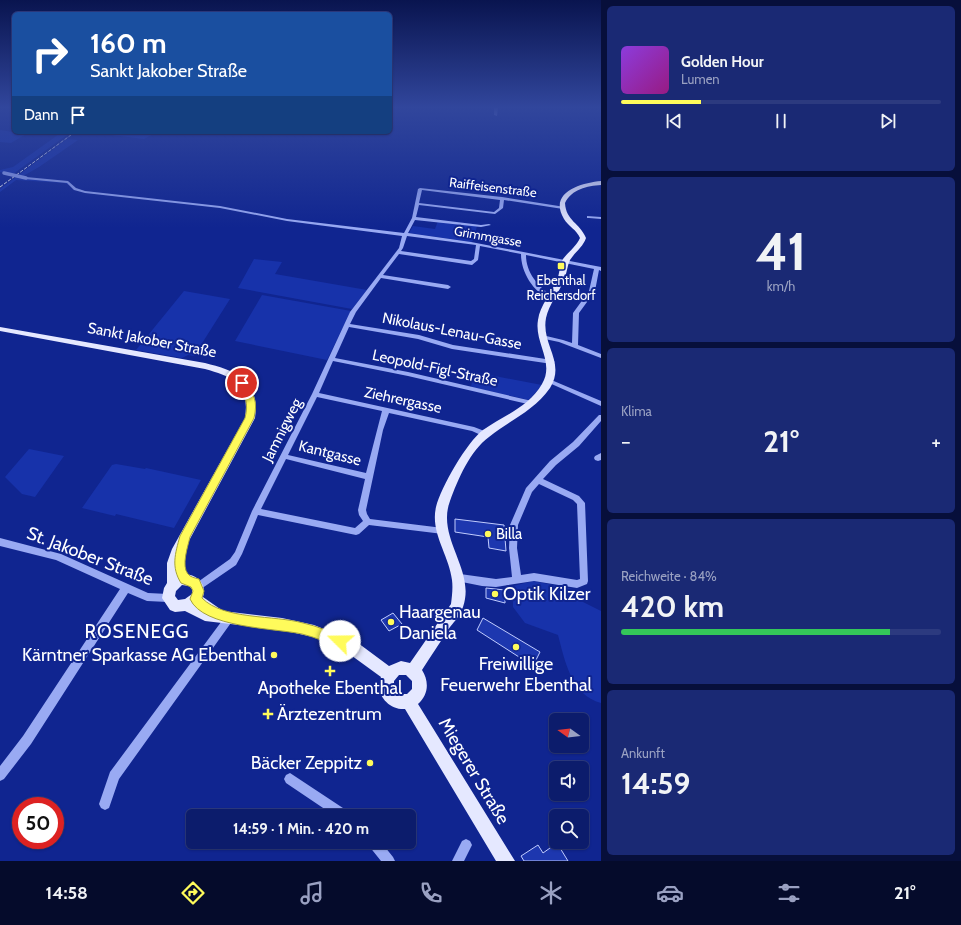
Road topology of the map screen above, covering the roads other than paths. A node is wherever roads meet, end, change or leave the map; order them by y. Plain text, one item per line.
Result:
1 (2, 173) edge
2 (601, 183) edge
3 (420, 189) joint
4 (502, 198) junction
5 (418, 204) junction
6 (563, 208) junction
7 (589, 217) dead end
8 (414, 218) junction
9 (601, 218) edge
10 (489, 225) dead end
11 (406, 235) junction
12 (478, 245) junction
13 (398, 252) junction
14 (523, 253) junction
15 (565, 262) junction
16 (599, 269) edge
17 (380, 276) junction
18 (448, 287) dead end
19 (550, 297) junction
20 (348, 325) junction
21 (0, 329) edge
22 (542, 337) junction
23 (575, 346) junction
24 (601, 356) edge
25 (332, 359) junction
26 (552, 362) junction
27 (549, 381) junction
28 (315, 394) junction
29 (532, 403) junction
30 (601, 404) edge
31 (386, 410) junction
32 (599, 422) edge
33 (485, 434) junction
34 (283, 456) junction
35 (369, 477) junction
36 (537, 480) junction
37 (256, 511) junction
38 (368, 522) junction
39 (443, 531) junction
40 (185, 536) junction
41 (0, 542) edge
42 (460, 578) junction
43 (517, 578) junction
44 (185, 579) junction
45 (173, 584) junction
46 (126, 588) junction
47 (194, 597) junction
48 (168, 598) junction
49 (230, 617) junction
50 (412, 672) junction
51 (389, 674) junction
52 (409, 702) junction
53 (0, 775) edge
54 (290, 779) dead end
55 (105, 804) dead end
56 (335, 809) edge
57 (466, 845) dead end
58 (379, 849) edge
59 (389, 861) edge
60 (458, 861) edge
61 (506, 861) edge

1 - 11 street, Grimmgasse, bridge
2 - 6 main road
3 - 4 street, Raiffeisenstraße
3 - 5 street, Jamnigweg
4 - 5 street
4 - 6 street, Raiffeisenstraße
5 - 8 street, Jamnigweg
6 - 15 main road
7 - 9 street
8 - 10 street
8 - 11 street, Jamnigweg
11 - 12 street, Grimmgasse
11 - 13 street, Jamnigweg
12 - 13 street
12 - 14 street, Grimmgasse
13 - 17 street, Jamnigweg
14 - 15 street, Grimmgasse
14 - 19 street
15 - 16 street, Grimmgasse
15 - 19 main road
16 - 23 street
17 - 18 street
17 - 20 street, Jamnigweg
19 - 22 main road
20 - 25 street, Jamnigweg
20 - 26 street, Nikolaus-Lenau-Gasse
21 - 40 main road, Sankt Jakober Straße
22 - 23 street
22 - 26 main road
23 - 24 street
25 - 28 street, Jamnigweg
25 - 29 street, Leopold-Figl-Straße
26 - 27 main road
27 - 29 main road
27 - 30 street
28 - 31 street, Ziehrergasse
28 - 34 street, Jamnigweg
29 - 33 main road
31 - 33 street, Ziehrergasse
31 - 35 street, Kantgasse
32 - 36 street
33 - 39 main road
34 - 35 street, Kantgasse
34 - 37 street, Jamnigweg
35 - 38 street, Kantgasse
36 - 43 street
36 - 43 street
37 - 38 street
37 - 47 street, Jamnigweg
38 - 39 street
39 - 42 main road
40 - 44 main road, Sankt Jakober Straße
40 - 45 main road, Sankt Jakober Straße
41 - 46 street, St. Jakober Straße
42 - 43 street
42 - 50 main road
44 - 45 main road
44 - 47 main road
45 - 48 main road, Sankt Jakober Straße
46 - 48 street, St. Jakober Straße
46 - 53 street
47 - 48 main road
47 - 49 main road
49 - 51 main road
49 - 55 street
50 - 51 main road
50 - 52 main road
51 - 52 main road
52 - 61 main road, Miegerer Straße
54 - 56 street
57 - 60 street
58 - 59 street

